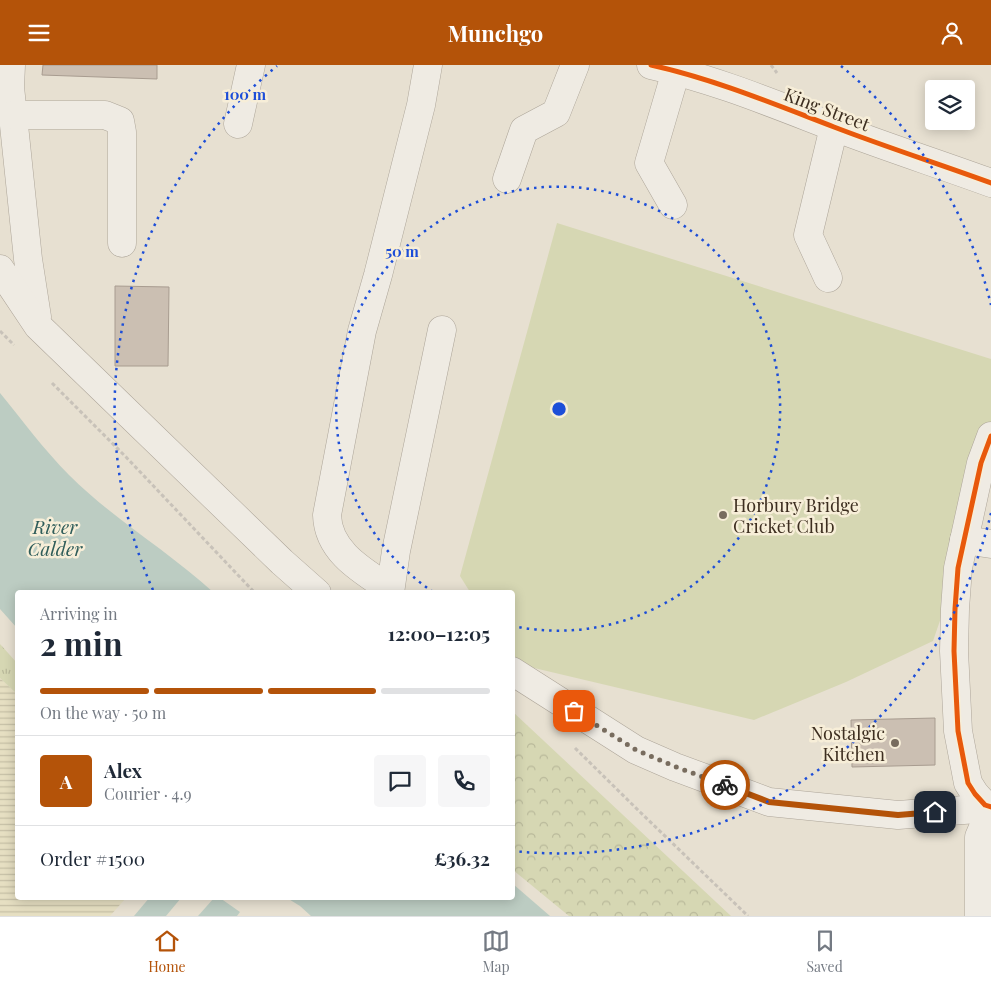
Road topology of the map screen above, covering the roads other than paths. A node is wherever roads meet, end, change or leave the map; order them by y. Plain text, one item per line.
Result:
1 (11, 65) edge
2 (251, 65) edge
3 (428, 65) edge
4 (575, 65) edge
5 (664, 68) edge
6 (13, 115) junction
7 (238, 124) dead end
8 (834, 127) junction
9 (507, 179) dead end
10 (991, 183) edge
11 (673, 205) dead end
12 (122, 243) dead end
13 (0, 269) edge
14 (828, 278) dead end
15 (38, 326) junction
16 (442, 330) dead end
17 (991, 436) edge
18 (964, 541) junction
19 (991, 544) edge
20 (314, 590) edge
21 (389, 590) edge
22 (390, 590) edge
23 (515, 673) edge
24 (991, 808) edge
25 (979, 916) edge

1 - 6 street
2 - 7 street
3 - 21 street
4 - 9 street
5 - 8 street, King Street
5 - 11 street
6 - 12 street
6 - 15 street
8 - 10 street, King Street
8 - 14 street
13 - 15 street
15 - 20 street
16 - 22 street
17 - 18 street
18 - 19 street
18 - 24 street
23 - 24 street
24 - 25 street

